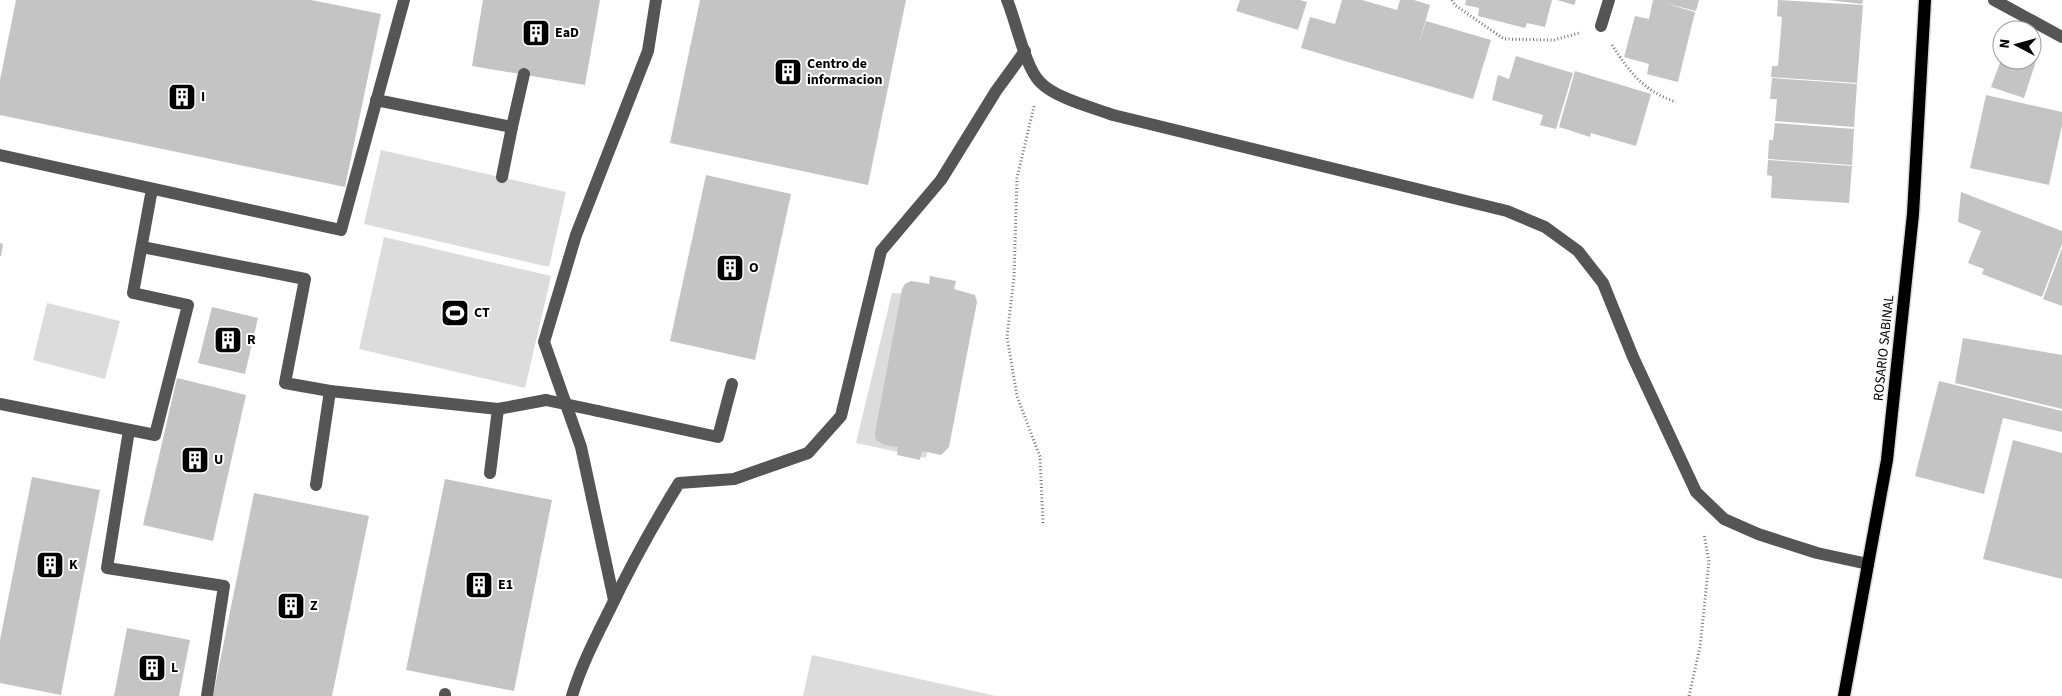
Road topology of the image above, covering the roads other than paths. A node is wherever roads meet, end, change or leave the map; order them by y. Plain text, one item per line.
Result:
1 (404, 0) edge
2 (656, 0) edge
3 (1007, 0) edge
4 (1609, 0) edge
5 (1925, 0) edge
6 (1994, 0) edge
7 (1601, 26) road end
8 (2062, 37) edge
9 (1025, 50) junction
10 (524, 74) dead end
11 (376, 100) junction
12 (512, 127) junction
13 (0, 155) edge
14 (502, 177) dead end
15 (152, 189) junction
16 (142, 247) junction
17 (732, 384) dead end
18 (330, 391) junction
19 (0, 404) edge
20 (498, 409) junction
21 (129, 430) junction
22 (490, 473) dead end
23 (316, 485) dead end
24 (1868, 564) junction
25 (614, 600) junction
26 (207, 696) edge
27 (572, 696) edge
28 (1844, 696) edge

1 - 11 street
2 - 25 street
3 - 9 street
4 - 7 street
5 - 24 main road, ROSARIO SABINAL
6 - 8 street
9 - 24 street
9 - 25 street
10 - 12 street
11 - 12 street
11 - 15 street
12 - 14 street
13 - 15 street
15 - 16 street
16 - 18 street
16 - 21 street
17 - 20 street, bridge
18 - 20 street
18 - 23 street
19 - 21 street
20 - 22 street
21 - 26 street
24 - 28 main road, ROSARIO SABINAL
25 - 27 street

